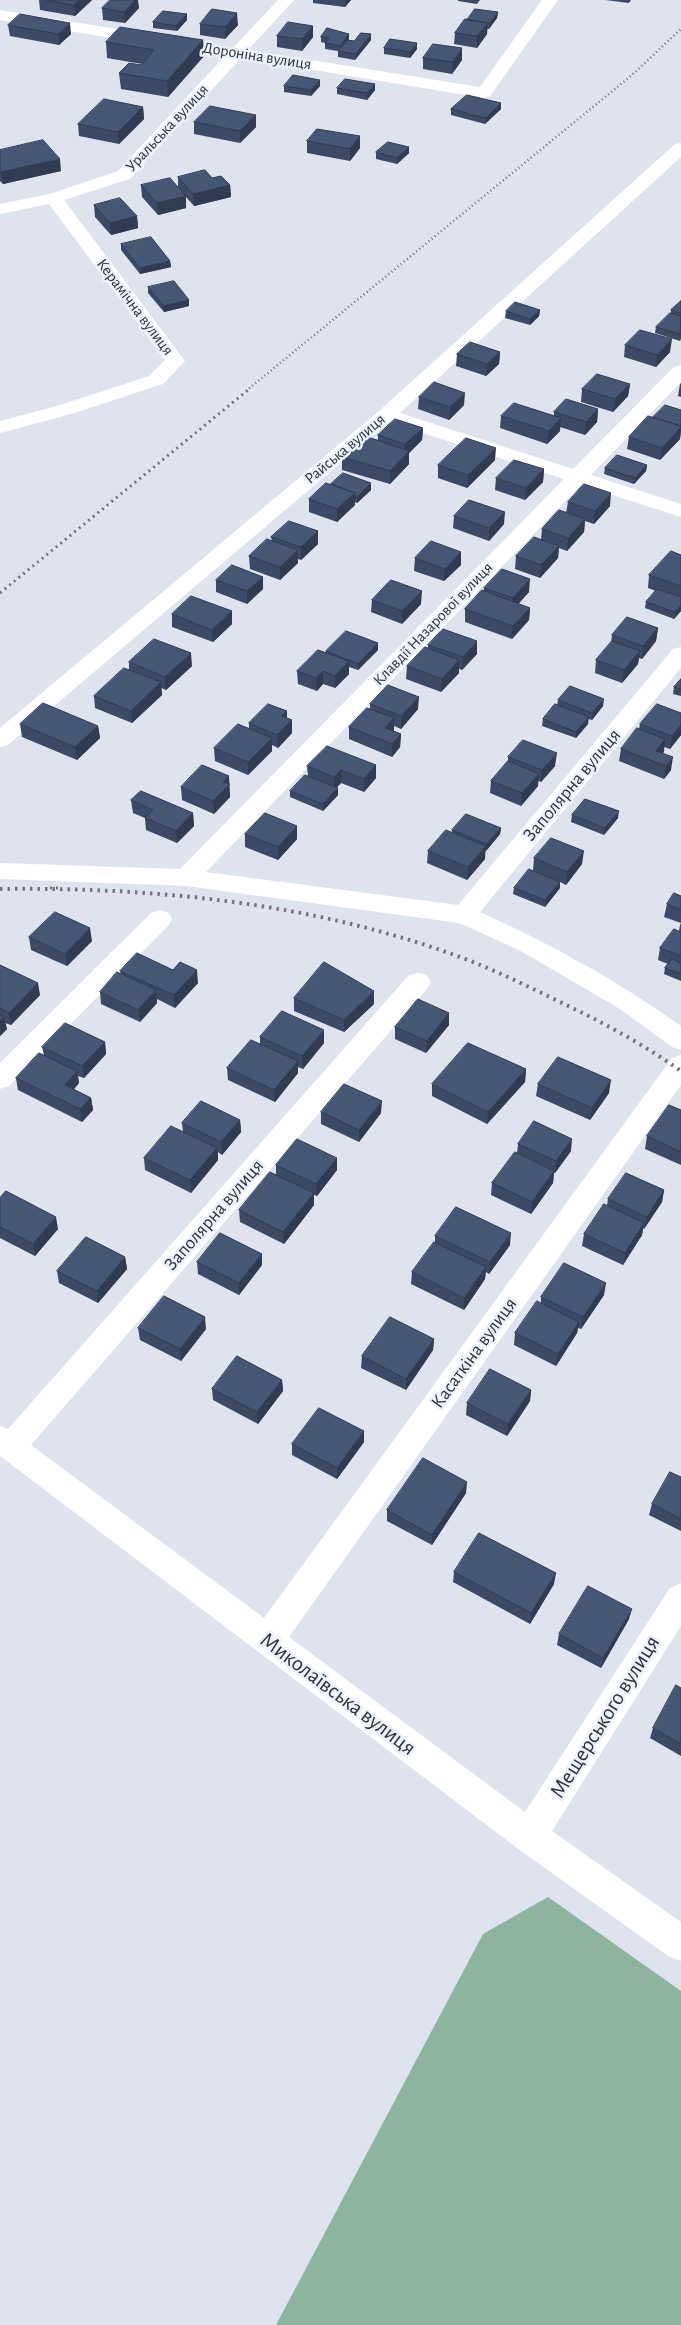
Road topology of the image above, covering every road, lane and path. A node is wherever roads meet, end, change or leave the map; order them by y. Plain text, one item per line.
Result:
1 (286, 0) edge
2 (550, 0) edge
3 (28, 6) dead end
4 (8, 16) edge
5 (0, 30) edge
6 (238, 53) junction
7 (681, 148) edge
8 (54, 198) junction
9 (0, 209) edge
10 (681, 371) edge
11 (386, 415) junction
12 (0, 427) edge
13 (577, 477) junction
14 (681, 512) edge
15 (681, 654) edge
16 (0, 740) edge
17 (0, 872) edge
18 (186, 878) junction
19 (464, 915) junction
20 (160, 919) dead end
21 (418, 982) dead end
22 (681, 1040) edge
23 (681, 1065) edge
24 (0, 1079) edge
25 (5, 1443) edge
26 (681, 1598) edge
27 (267, 1641) junction
28 (529, 1836) junction
29 (681, 1943) edge

1 - 6 street, Уральська вулиця
2 - 6 street, Дороніна вулиця
3 - 4 street
4 - 5 street
4 - 6 street, Дороніна вулиця
6 - 8 street, Уральська вулиця
7 - 11 street, Райська вулиця
8 - 9 street, Уральська вулиця
8 - 12 street, Керамічна вулиця
10 - 13 street, Клавдії Назарової вулиця
11 - 13 street
11 - 16 street, Райська вулиця
13 - 14 street
13 - 18 street, Клавдії Назарової вулиця
15 - 19 street, Заполярна вулиця
17 - 18 street
18 - 19 street
19 - 22 street
20 - 24 street
21 - 25 street, Заполярна вулиця
23 - 27 street, Касаткіна вулиця
25 - 27 street, Миколаївська вулиця
26 - 28 street, Мещерського вулиця
27 - 28 street, Миколаївська вулиця
28 - 29 street, Миколаївська вулиця

